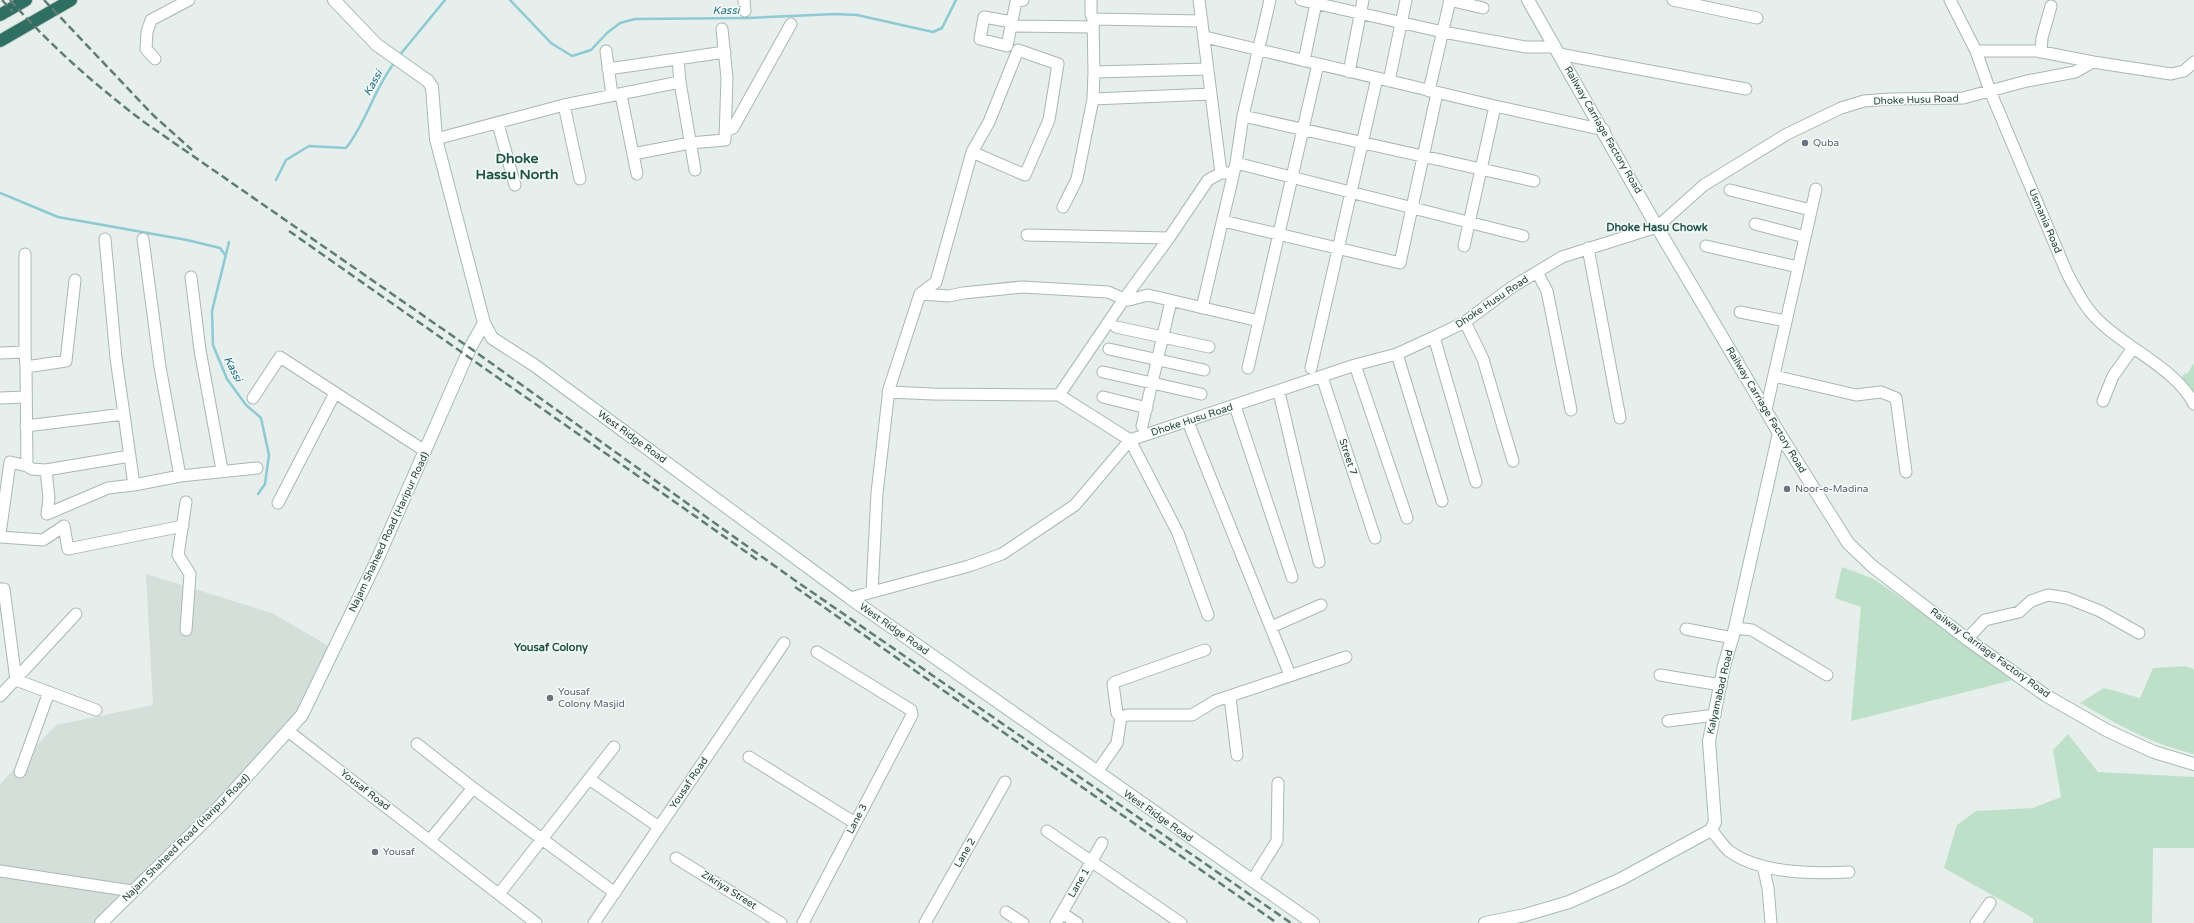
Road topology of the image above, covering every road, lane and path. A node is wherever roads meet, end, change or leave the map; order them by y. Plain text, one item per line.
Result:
1 (26, 0) edge
2 (71, 0) edge
3 (190, 0) edge
4 (334, 0) edge
5 (1023, 0) edge
6 (1091, 0) edge
7 (1200, 0) edge
8 (1270, 0) edge
9 (1301, 0) edge
10 (1363, 0) edge
11 (1406, 0) edge
12 (1450, 0) edge
13 (1528, 0) edge
14 (1673, 0) edge
15 (1950, 0) edge
16 (1318, 2) edge
17 (2051, 6) dead end
18 (1483, 8) dead end
19 (1360, 13) junction
20 (0, 15) edge
21 (1757, 18) dead end
22 (1202, 21) junction
23 (1093, 23) junction
24 (1401, 23) junction
25 (791, 24) dead end
26 (722, 29) dead end
27 (1443, 32) junction
28 (1205, 37) junction
29 (0, 41) edge
30 (1258, 50) junction
31 (1557, 50) junction
32 (606, 51) dead end
33 (1976, 51) junction
34 (725, 52) junction
35 (2041, 52) junction
36 (155, 59) dead end
37 (678, 59) junction
38 (1304, 61) junction
39 (2093, 62) junction
40 (2194, 62) edge
41 (1318, 64) junction
42 (608, 69) junction
43 (1208, 69) junction
44 (1094, 72) junction
45 (1349, 72) junction
46 (1377, 78) junction
47 (1389, 81) junction
48 (680, 82) junction
49 (1746, 89) dead end
50 (1990, 91) junction
51 (1433, 92) junction
52 (1211, 94) junction
53 (617, 95) junction
54 (1093, 99) junction
55 (564, 105) junction
56 (1495, 106) junction
57 (1243, 116) junction
58 (498, 124) junction
59 (1303, 129) junction
60 (1604, 130) junction
61 (725, 131) junction
62 (436, 139) junction
63 (1362, 142) junction
64 (690, 143) junction
65 (972, 152) junction
66 (633, 154) junction
67 (1424, 156) junction
68 (1235, 168) junction
69 (1481, 169) junction
70 (694, 170) dead end
71 (1222, 173) junction
72 (637, 174) dead end
73 (1292, 177) junction
74 (580, 179) dead end
75 (1534, 181) dead end
76 (515, 185) dead end
77 (1816, 188) dead end
78 (1730, 190) dead end
79 (1351, 192) junction
80 (1062, 207) dead end
81 (1412, 208) junction
82 (1811, 210) junction
83 (1223, 221) junction
84 (1469, 222) junction
85 (1755, 224) dead end
86 (1657, 227) junction
87 (1027, 235) dead end
88 (1278, 235) junction
89 (1523, 236) dead end
90 (1805, 237) junction
91 (1169, 238) junction
92 (104, 239) dead end
93 (143, 240) dead end
94 (1464, 246) dead end
95 (1706, 246) dead end
96 (1588, 248) junction
97 (1338, 250) junction
98 (25, 254) dead end
99 (1798, 267) junction
100 (1536, 272) junction
101 (192, 277) dead end
102 (75, 280) dead end
103 (920, 294) junction
104 (1124, 299) junction
105 (1171, 301) junction
106 (1202, 308) junction
107 (1740, 312) dead end
108 (1259, 321) junction
109 (1786, 321) junction
110 (1465, 322) junction
111 (484, 323) junction
112 (1116, 327) dead end
113 (1162, 337) junction
114 (1434, 337) junction
115 (1209, 347) dead end
116 (2133, 348) junction
117 (1109, 349) dead end
118 (25, 352) junction
119 (0, 353) edge
120 (1397, 354) junction
121 (1157, 360) junction
122 (1355, 365) junction
123 (26, 367) junction
124 (1248, 368) dead end
125 (1311, 368) dead end
126 (1204, 370) dead end
127 (1103, 372) dead end
128 (1774, 376) junction
129 (1322, 377) junction
130 (1152, 383) junction
131 (335, 392) junction
132 (888, 392) junction
133 (1279, 392) junction
134 (1201, 394) dead end
135 (1059, 395) junction
136 (26, 397) junction
137 (1104, 397) dead end
138 (0, 398) edge
139 (253, 398) dead end
140 (2103, 401) dead end
141 (2194, 404) edge
142 (1235, 406) junction
143 (1146, 408) junction
144 (1572, 410) dead end
145 (1766, 410) junction
146 (124, 414) junction
147 (1620, 418) dead end
148 (1188, 422) junction
149 (26, 426) junction
150 (1142, 426) dead end
151 (1779, 433) junction
152 (1130, 440) junction
153 (426, 451) junction
154 (130, 456) junction
155 (1513, 462) dead end
156 (27, 466) junction
157 (257, 468) dead end
158 (46, 470) junction
159 (222, 470) junction
160 (1906, 472) dead end
161 (180, 476) junction
162 (1476, 482) dead end
163 (134, 485) junction
164 (1442, 501) dead end
165 (186, 502) dead end
166 (278, 503) dead end
167 (1407, 518) dead end
168 (182, 526) junction
169 (0, 534) edge
170 (0, 537) edge
171 (1375, 538) dead end
172 (1319, 562) dead end
173 (1292, 577) dead end
174 (0, 589) edge
175 (872, 592) junction
176 (850, 598) junction
177 (1321, 605) dead end
178 (76, 614) dead end
179 (1208, 615) dead end
180 (1271, 627) junction
181 (1686, 628) dead end
182 (186, 630) dead end
183 (1734, 633) junction
184 (2139, 633) dead end
185 (1967, 639) junction
186 (784, 643) dead end
187 (1204, 650) dead end
188 (817, 652) dead end
189 (1346, 657) dead end
190 (1290, 675) junction
191 (1660, 675) dead end
192 (1826, 675) dead end
193 (16, 680) junction
194 (1721, 685) junction
195 (49, 692) junction
196 (0, 696) edge
197 (1230, 697) junction
198 (96, 710) dead end
199 (1715, 715) junction
200 (1122, 718) junction
201 (1668, 721) dead end
202 (288, 731) junction
203 (417, 744) dead end
204 (614, 747) dead end
205 (1237, 755) dead end
206 (749, 757) dead end
207 (2194, 764) edge
208 (20, 772) dead end
209 (1097, 772) junction
210 (589, 779) junction
211 (1005, 782) dead end
212 (1278, 783) dead end
213 (473, 788) junction
214 (855, 824) junction
215 (659, 827) junction
216 (1711, 830) junction
217 (1047, 831) dead end
218 (542, 839) junction
219 (430, 840) junction
220 (1102, 843) dead end
221 (676, 858) dead end
222 (1091, 861) junction
223 (1763, 866) junction
224 (0, 871) edge
225 (1849, 872) dead end
226 (1252, 881) junction
227 (132, 891) junction
228 (615, 893) junction
229 (499, 894) junction
230 (1990, 903) dead end
231 (1006, 912) dead end
232 (1059, 918) edge
233 (101, 923) edge
234 (536, 923) edge
235 (594, 923) edge
236 (782, 923) edge
237 (803, 923) edge
238 (925, 923) edge
239 (1023, 923) edge
240 (1077, 923) edge
241 (1181, 923) edge
242 (1313, 923) edge
243 (1485, 923) edge
244 (1771, 923) edge
245 (1976, 923) edge

1 - 20 highway
2 - 29 highway
3 - 36 street
4 - 62 main road
5 - 23 street
6 - 23 street
7 - 22 street
8 - 30 street
9 - 16 street
10 - 19 street
11 - 24 street
12 - 18 street
12 - 27 street
13 - 31 main road, Railway Carriage Factory Road
14 - 21 street
15 - 33 street, Usmania Road
16 - 19 street
16 - 38 street
17 - 35 street
19 - 24 street
19 - 45 street
22 - 23 street
22 - 28 street
23 - 44 street
24 - 27 street
24 - 47 street
25 - 61 street
26 - 34 street
27 - 31 street
27 - 51 street
28 - 30 street
28 - 43 street
30 - 38 street
30 - 57 street
31 - 49 street
31 - 60 main road, Railway Carriage Factory Road
32 - 42 street
33 - 35 street
33 - 50 street, Usmania Road
34 - 37 street
34 - 61 street
35 - 39 street
37 - 42 street
37 - 48 street
38 - 41 street
39 - 40 street
39 - 50 street, Dhoke Husu Road
41 - 45 street
41 - 59 street
42 - 53 street
43 - 44 street
43 - 52 street
44 - 54 street
45 - 46 street
46 - 47 street
46 - 63 street
47 - 51 street
48 - 53 street
48 - 64 street
50 - 86 street, Dhoke Husu Road
50 - 116 street, Usmania Road
51 - 56 street
51 - 67 street
52 - 54 street
52 - 71 street
53 - 55 street
53 - 66 street
54 - 80 street
55 - 58 street
55 - 74 street
56 - 60 street
56 - 69 street
57 - 59 street
57 - 68 street
58 - 62 street
58 - 76 street
59 - 63 street
59 - 73 street
60 - 86 main road, Railway Carriage Factory Road
61 - 64 street
62 - 111 main road
63 - 67 street
63 - 79 street
64 - 66 street
64 - 70 street
65 - 65 street
65 - 103 street
66 - 72 street
67 - 69 street
67 - 81 street
68 - 71 street
68 - 73 street
68 - 83 street
69 - 75 street
69 - 84 street
71 - 91 street
73 - 79 street
73 - 88 street
77 - 82 street
78 - 82 street
79 - 81 street
79 - 97 street
81 - 84 street
81 - 97 street
82 - 90 street
83 - 88 street
83 - 106 street
84 - 89 street
84 - 94 street
85 - 90 street
86 - 96 street, Dhoke Husu Road
86 - 145 main road, Railway Carriage Factory Road
87 - 91 street
88 - 97 street
88 - 108 street
90 - 99 street
91 - 104 street
92 - 146 street
93 - 161 street
95 - 99 street
96 - 100 street, Dhoke Husu Road
96 - 147 street
97 - 125 street
98 - 118 street
99 - 109 street
100 - 110 street, Dhoke Husu Road
100 - 144 street
101 - 159 street
102 - 123 street
103 - 104 street
103 - 132 street
104 - 105 street
104 - 135 street
105 - 106 street
105 - 113 street
106 - 108 street
107 - 109 street
108 - 124 street
109 - 128 street
110 - 114 street, Dhoke Husu Road
110 - 155 street
111 - 153 main road, Najam Shaheed Road (Haripur Road)
111 - 176 main road, West Ridge Road
112 - 113 street
113 - 115 street
113 - 121 street
114 - 120 street, Dhoke Husu Road
114 - 162 street
116 - 140 street
116 - 141 street, Usmania Road
117 - 121 street
118 - 119 street
118 - 123 street
120 - 122 street, Dhoke Husu Road
120 - 164 street
121 - 126 street
121 - 130 street
122 - 129 street, Dhoke Husu Road
122 - 167 street
123 - 136 street
127 - 130 street
128 - 145 street
128 - 160 street
129 - 133 street, Dhoke Husu Road
129 - 171 street, Street 7
130 - 134 street
130 - 143 street
131 - 139 street
131 - 153 street
131 - 166 street
132 - 135 street
132 - 175 street
133 - 142 street, Dhoke Husu Road
133 - 172 street
135 - 152 street
136 - 138 street
136 - 149 street
137 - 143 street
142 - 148 street, Dhoke Husu Road
142 - 173 street
143 - 150 street
145 - 151 main road, Railway Carriage Factory Road
146 - 149 street
146 - 154 street
148 - 152 street, Dhoke Husu Road
148 - 180 street
149 - 156 street
151 - 183 main road, Kalyamabad Road
151 - 185 main road, Railway Carriage Factory Road
152 - 175 street
152 - 179 street
153 - 202 main road, Najam Shaheed Road (Haripur Road)
154 - 158 street
154 - 163 street
156 - 158 street
156 - 169 street
157 - 159 street
158 - 163 street
159 - 161 street
161 - 163 street
165 - 168 street
168 - 170 street
168 - 182 street
174 - 193 street
175 - 176 street
176 - 209 main road, West Ridge Road
177 - 180 street
178 - 193 street
180 - 190 street
181 - 183 street
183 - 192 street
183 - 194 main road, Kalyamabad Road
184 - 185 street
185 - 207 main road, Railway Carriage Factory Road
186 - 215 street, Yousaf Road
187 - 200 street
188 - 214 street, Lane 3
189 - 190 street
190 - 197 street
191 - 194 street
193 - 195 street
193 - 196 street
194 - 199 main road, Kalyamabad Road
195 - 198 street
195 - 208 street
197 - 200 street
197 - 205 street
199 - 201 street
199 - 216 main road, Kalyamabad Road
200 - 209 street
202 - 219 street, Yousaf Road
202 - 227 main road, Najam Shaheed Road (Haripur Road)
203 - 213 street
204 - 210 street
206 - 214 street
209 - 226 main road, West Ridge Road
210 - 215 street
210 - 218 street
211 - 238 street, Lane 2
212 - 226 street
213 - 218 street
213 - 219 street
214 - 237 street, Lane 3
215 - 228 street, Yousaf Road
216 - 223 street
216 - 243 main road
217 - 222 street
218 - 228 street
218 - 229 street
219 - 229 street, Yousaf Road
220 - 222 street, Lane 1
221 - 236 street, Zikriya Street
222 - 232 street, Lane 1
222 - 241 street
223 - 225 street
223 - 244 street
224 - 227 street
226 - 242 main road, West Ridge Road
227 - 233 main road, Najam Shaheed Road (Haripur Road)
228 - 235 street, Yousaf Road
229 - 234 street, Yousaf Road
230 - 245 street
231 - 239 street
232 - 240 street

